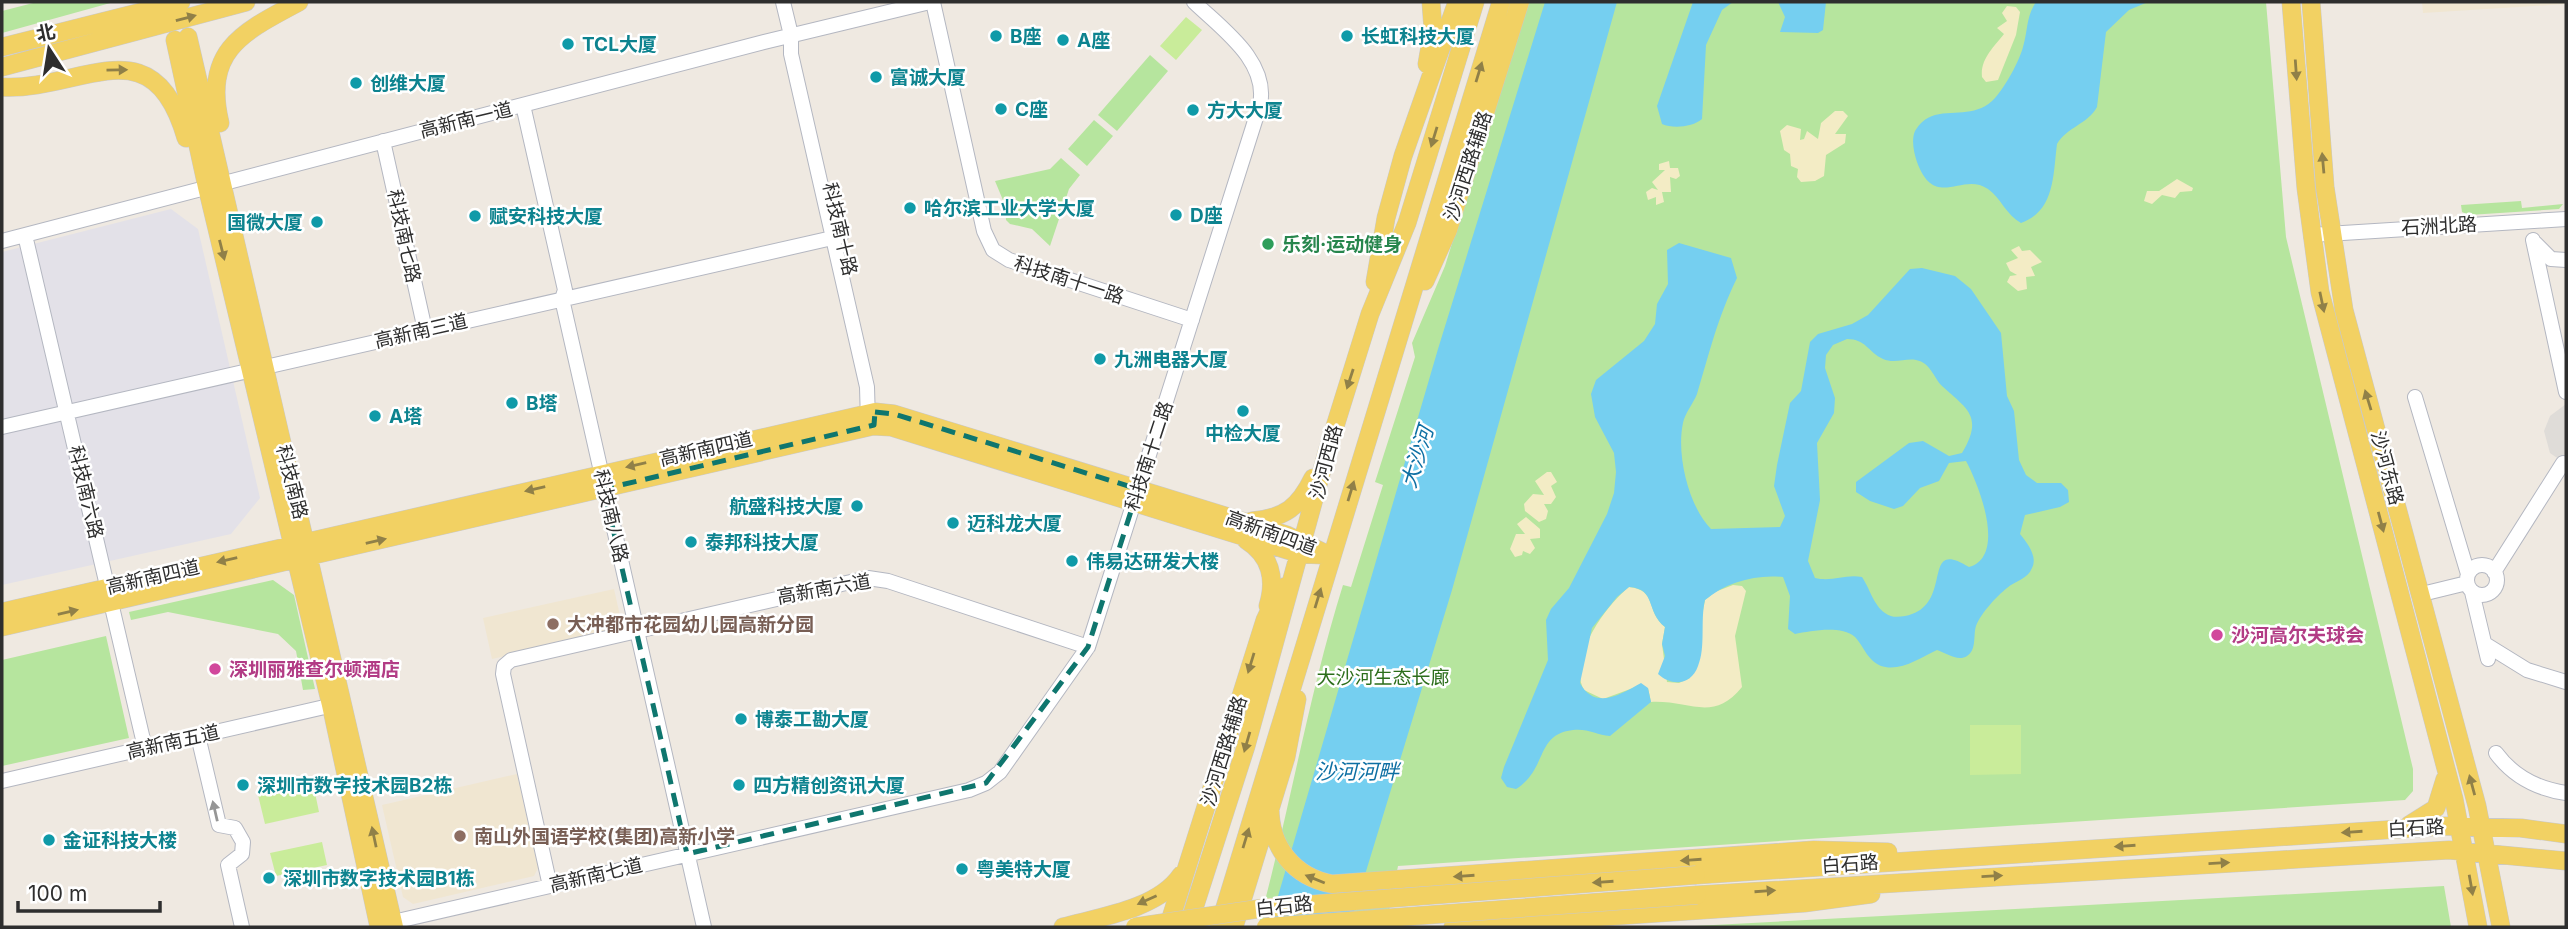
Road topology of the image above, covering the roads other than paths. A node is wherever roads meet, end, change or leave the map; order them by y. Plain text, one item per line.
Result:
1 (181, 2) edge
2 (246, 2) edge
3 (299, 2) edge
4 (783, 2) edge
5 (932, 2) edge
6 (1194, 2) edge
7 (1431, 2) edge
8 (1457, 2) edge
9 (1475, 2) edge
10 (1501, 2) edge
11 (1520, 2) edge
12 (2291, 2) edge
13 (2311, 2) edge
14 (91, 24) junction
15 (791, 35) junction
16 (182, 38) dead end
17 (2, 47) edge
18 (4, 66) edge
19 (2, 87) edge
20 (523, 105) junction
21 (1415, 119) junction
22 (383, 141) junction
23 (216, 179) junction
24 (2566, 219) edge
25 (2528, 222) junction
26 (2331, 231) junction
27 (25, 235) junction
28 (2311, 235) junction
29 (837, 237) junction
30 (2533, 240) junction
31 (2, 242) edge
32 (2566, 260) edge
33 (562, 299) junction
34 (1370, 314) junction
35 (1192, 320) junction
36 (1403, 325) junction
37 (425, 330) junction
38 (258, 368) junction
39 (2566, 392) edge
40 (2415, 397) dead end
41 (67, 412) junction
42 (871, 419) junction
43 (2, 427) edge
44 (1327, 452) junction
45 (2563, 463) dead end
46 (603, 481) junction
47 (1136, 495) junction
48 (1240, 527) junction
49 (1302, 547) junction
50 (302, 550) junction
51 (1331, 556) junction
52 (2494, 572) junction
53 (1291, 582) junction
54 (2469, 583) junction
55 (110, 594) junction
56 (2421, 594) junction
57 (2, 612) edge
58 (1265, 620) junction
59 (2, 627) edge
60 (636, 630) junction
61 (1306, 640) junction
62 (2485, 644) junction
63 (1088, 647) junction
64 (2488, 659) dead end
65 (1266, 676) junction
66 (2566, 681) edge
67 (337, 704) junction
68 (198, 736) junction
69 (1226, 746) junction
70 (145, 748) junction
71 (2496, 753) dead end
72 (2445, 765) junction
73 (2, 781) edge
74 (986, 783) joint
75 (2566, 793) edge
76 (1270, 808) junction
77 (2459, 826) junction
78 (2482, 827) junction
79 (2393, 829) junction
80 (2566, 834) edge
81 (2465, 850) junction
82 (2487, 852) junction
83 (687, 854) junction
84 (1954, 857) junction
85 (1190, 860) junction
86 (2566, 861) edge
87 (1956, 878) junction
88 (1385, 881) junction
89 (550, 886) junction
90 (1088, 920) junction
91 (382, 926) edge
92 (242, 927) edge
93 (704, 927) edge
94 (1063, 927) edge
95 (1117, 927) edge
96 (1135, 927) edge
97 (1168, 927) edge
98 (1188, 927) edge
99 (1219, 927) edge
100 (1234, 927) edge
101 (1266, 927) edge
102 (1373, 927) edge
103 (1453, 927) edge
104 (2478, 927) edge
105 (2501, 927) edge

1 - 14 main road
18 -> 2 main road
3 - 23 main road
4 - 15 street, 科技南十路
5 - 15 street, 高新南一道
5 - 35 street, 科技南十一路
6 - 35 street, 科技南十二路
7 - 21 main road
8 - 21 main road
9 -> 34 main road, 沙河西路
36 -> 10 main road, 沙河西路
11 - 36 main road, 沙河西路辅路
12 -> 28 main road, 沙河东路
26 -> 13 main road, 沙河东路
14 - 17 main road
14 - 18 main road
15 - 20 street, 高新南一道
15 - 29 street, 科技南十路
16 - 23 main road, 科技南路
19 -> 23 main road
20 - 22 street, 高新南一道
20 - 33 street, 科技南八路
21 - 34 main road
22 - 23 street, 高新南一道
22 - 37 street, 科技南七路
23 - 27 street, 高新南一道
23 - 38 main road, 科技南路
24 - 25 street, 石洲北路
25 - 26 street, 石洲北路
25 - 30 street
26 - 28 street, 石洲北路
56 -> 26 main road, 沙河东路
27 - 31 street, 高新南一道
27 - 41 street, 科技南六路
28 -> 72 main road, 沙河东路
29 - 33 street, 高新南三道
29 - 42 street, 科技南十路
30 - 32 street
30 - 39 street
33 - 37 street, 高新南三道
33 - 46 street, 科技南八路
34 -> 44 main road, 沙河西路
35 - 47 street, 科技南十二路
51 -> 36 main road, 沙河西路
37 - 38 street, 高新南三道
38 - 41 street, 高新南三道
38 - 50 main road, 科技南路
40 - 54 street
41 - 43 street, 高新南三道
41 - 55 street, 科技南六路
42 - 46 main road, 高新南四道
42 - 47 main road, 高新南四道
44 - 48 main road
44 - 49 main road, 沙河西路
45 - 52 street
46 - 50 main road, 高新南四道
46 - 60 street, 科技南八路
47 - 48 main road, 高新南四道
47 - 63 street, 科技南十二路
48 - 49 main road, 高新南四道
48 - 58 main road
49 - 51 main road, 高新南四道
49 - 53 main road, 沙河西路
50 - 55 main road, 高新南四道
50 - 67 main road, 科技南路
61 -> 51 main road, 沙河西路
52 - 54 street
52 - 54 street
53 - 58 main road, 沙河西路辅路
53 - 65 main road, 沙河西路
54 - 56 street
54 - 62 street
55 - 57 main road, 高新南四道
59 -> 55 main road, 高新南四道
55 - 70 street, 科技南六路
78 -> 56 main road, 沙河东路
58 -> 69 main road, 沙河西路辅路
60 - 63 street, 高新南六道
60 - 83 street, 科技南八路
60 - 89 street, 高新南六道
61 - 76 main road
99 -> 61 main road, 沙河西路
62 - 64 street
62 - 66 street
63 - 74 street, 科技南十二路
65 - 69 main road
65 -> 98 main road, 沙河西路
67 - 68 street, 高新南五道
67 - 91 main road, 科技南路
68 - 70 street, 高新南五道
92 -> 68 street
69 - 85 main road, 沙河西路辅路
70 - 73 street, 高新南五道
71 - 75 street
72 - 77 main road, 沙河东路
72 - 79 main road
74 - 83 street, 高新南七道
88 -> 76 main road
76 - 100 main road
77 - 78 main road, 白石路
77 - 79 main road, 白石路
77 - 81 main road, 沙河东路
78 - 80 main road, 白石路
78 - 82 main road, 沙河东路
79 -> 84 main road, 白石路
81 - 82 main road, 白石路
87 -> 81 main road, 白石路
81 -> 104 main road, 沙河东路
82 - 86 main road, 白石路
82 - 105 main road, 沙河东路
83 - 89 street, 高新南七道
83 - 93 street, 科技南八路
84 -> 88 main road
84 -> 96 main road, 白石路, bridge
85 -> 90 main road
85 - 97 main road, 沙河西路辅路
101 -> 87 main road, 白石路, bridge
87 - 103 main road
88 - 102 main road
89 - 91 street, 高新南七道
90 - 94 main road
90 - 95 main road

